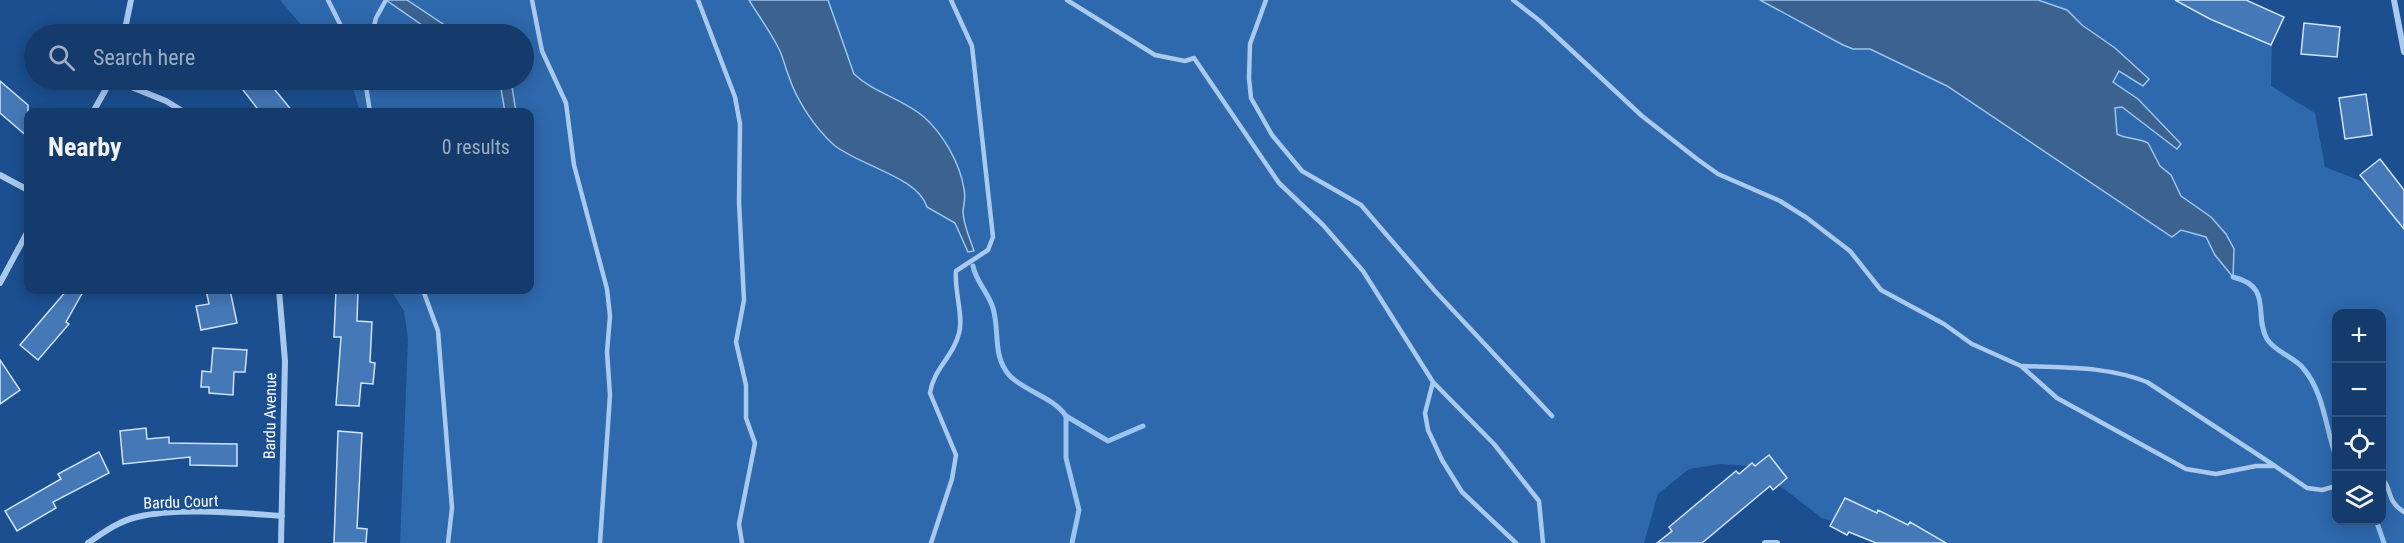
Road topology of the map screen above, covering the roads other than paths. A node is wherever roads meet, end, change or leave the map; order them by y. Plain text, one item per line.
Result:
1 (131, 0) edge
2 (328, 0) edge
3 (386, 0) edge
4 (532, 0) edge
5 (698, 0) edge
6 (951, 0) edge
7 (1067, 0) edge
8 (1266, 0) edge
9 (1513, 0) edge
10 (2394, 0) edge
11 (126, 24) edge
12 (340, 24) edge
13 (375, 24) edge
14 (2404, 52) edge
15 (107, 90) edge
16 (138, 90) edge
17 (368, 90) edge
18 (96, 108) edge
19 (177, 108) edge
20 (370, 108) edge
21 (0, 175) edge
22 (24, 188) edge
23 (24, 238) edge
24 (0, 283) edge
25 (279, 294) edge
26 (424, 294) edge
27 (2021, 366) junction
28 (1433, 382) junction
29 (1552, 416) dead end
30 (2275, 466) junction
31 (2386, 484) edge
32 (2332, 487) edge
33 (2404, 512) edge
34 (282, 516) junction
35 (88, 543) edge
36 (281, 543) edge
37 (448, 543) edge
38 (600, 543) edge
39 (742, 543) edge
40 (931, 543) edge
41 (1516, 543) edge
42 (1543, 543) edge
43 (1765, 543) edge
44 (1778, 543) edge

1 - 11 street
2 - 12 lane
3 - 13 lane
4 - 38 lane
5 - 39 lane
6 - 40 lane
7 - 28 lane
8 - 29 lane
9 - 27 lane
10 - 14 street
15 - 18 street
16 - 19 street
17 - 20 lane
21 - 22 street
23 - 24 street
25 - 34 street, Bardu Avenue
26 - 37 lane
27 - 30 lane
27 - 30 lane
28 - 41 lane
28 - 42 lane
30 - 32 lane
31 - 33 lane
34 - 35 street, Bardu Court
34 - 36 street, Bardu Avenue
43 - 44 street

